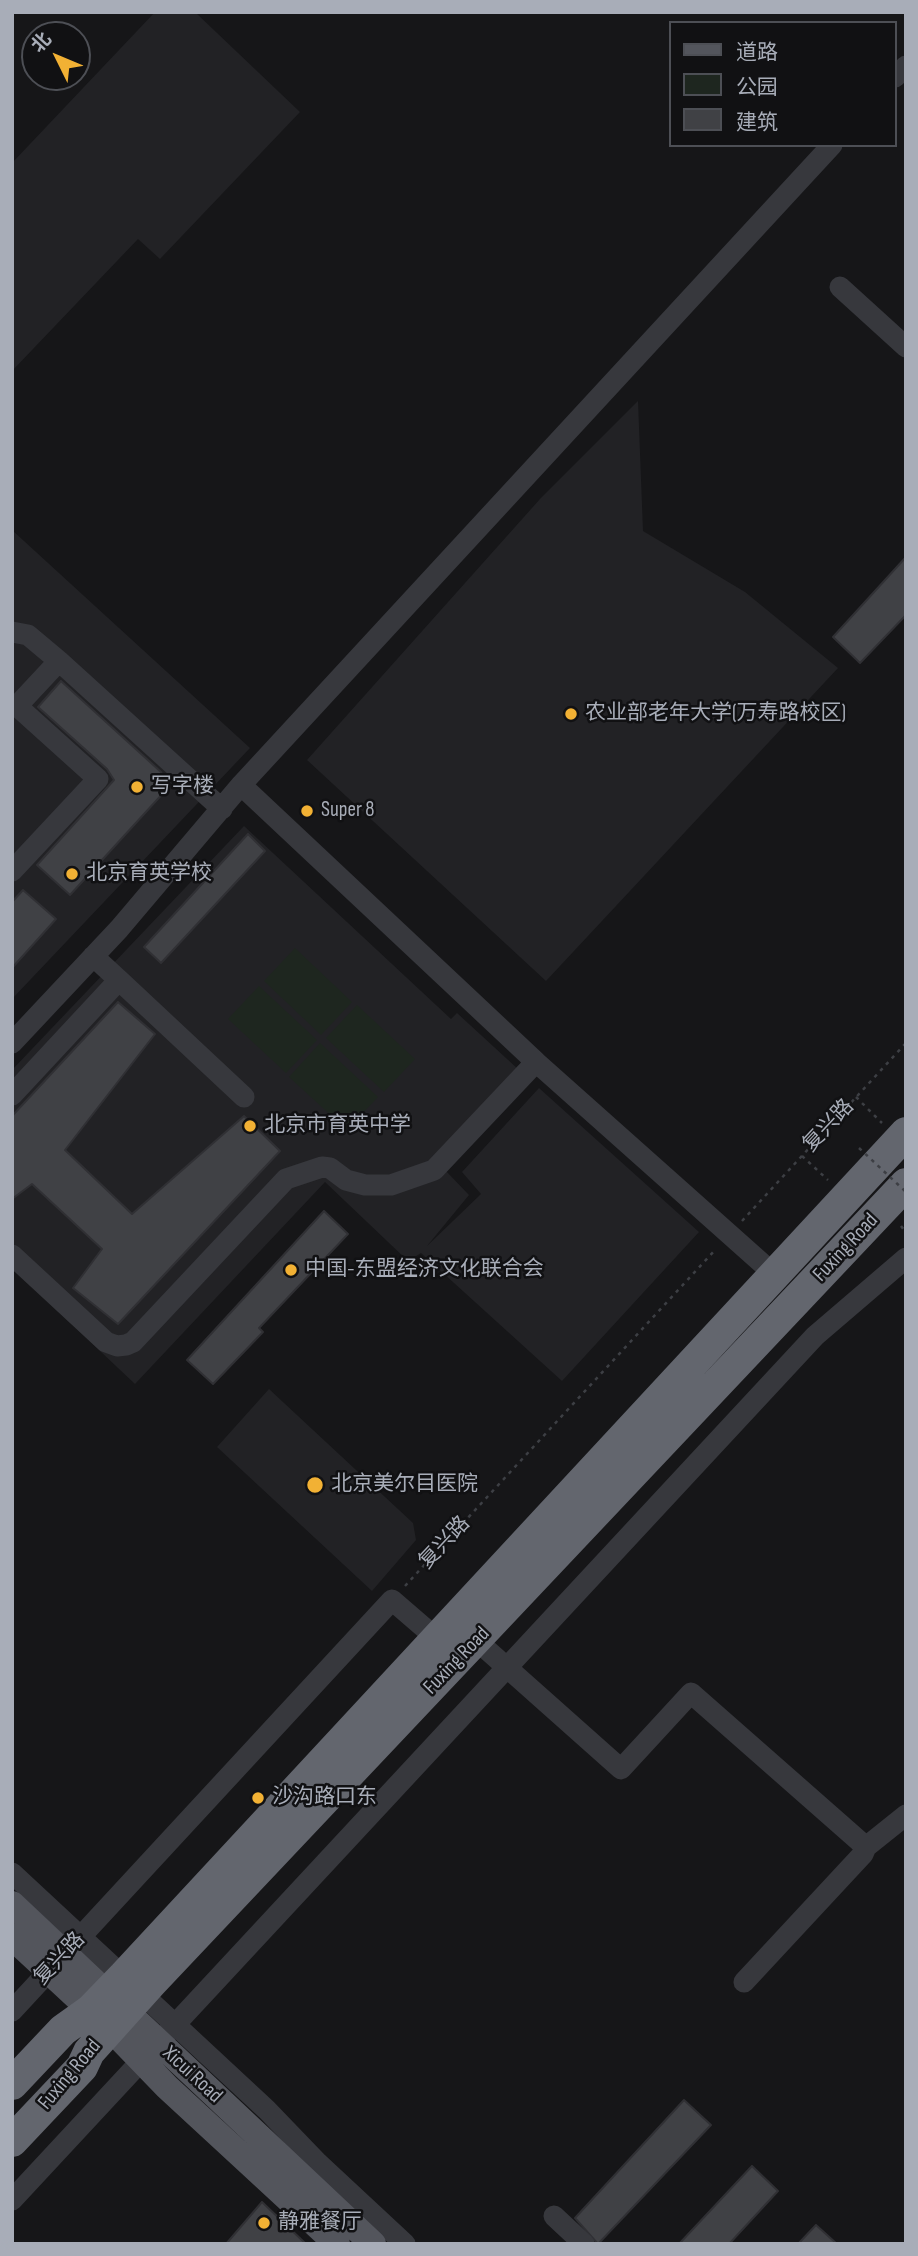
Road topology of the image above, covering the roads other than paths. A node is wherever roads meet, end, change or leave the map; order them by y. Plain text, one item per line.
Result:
1 (830, 147) edge
2 (840, 287) dead end
3 (906, 347) edge
4 (12, 632) edge
5 (59, 661) junction
6 (241, 785) junction
7 (222, 809) junction
8 (12, 872) edge
9 (93, 956) junction
10 (119, 979) junction
11 (12, 1043) edge
12 (536, 1062) junction
13 (12, 1095) edge
14 (244, 1097) dead end
15 (894, 1128) edge
16 (906, 1184) edge
17 (12, 1255) edge
18 (906, 1258) edge
19 (775, 1274) junction
20 (436, 1638) junction
21 (476, 1640) junction
22 (508, 1667) junction
23 (906, 1815) edge
24 (866, 1847) junction
25 (12, 1873) edge
26 (12, 1903) edge
27 (12, 1937) edge
28 (59, 1956) junction
29 (12, 1960) edge
30 (744, 1982) dead end
31 (116, 2002) junction
32 (12, 2011) edge
33 (158, 2043) junction
34 (12, 2084) edge
35 (12, 2141) edge
36 (12, 2200) edge
37 (554, 2216) dead end
38 (337, 2244) edge
39 (373, 2244) edge
40 (405, 2244) edge
41 (584, 2244) edge

1 - 6 street
2 - 3 street
4 - 5 street
5 - 7 street
5 - 8 street
6 - 7 street
6 - 12 street
7 - 9 street
9 - 10 street
9 - 11 street
10 - 13 street
10 - 14 street
12 - 17 street
12 - 19 street
15 - 19 highway, Fuxing Road
16 - 21 highway, Fuxing Road
18 - 22 street
19 - 20 highway, Fuxing Road
20 - 21 street
20 - 28 street, 复兴路
20 - 31 highway, Fuxing Road
21 - 22 street
21 - 31 highway, Fuxing Road
22 - 24 street
22 - 33 street
23 - 24 street
24 - 30 street
25 - 28 street
26 - 28 main road, Xicui Road
27 - 28 main road, Xicui Road
28 - 29 street
28 - 31 main road, Xicui Road
28 - 32 street, 复兴路
31 - 33 main road, Xicui Road
31 - 33 street
31 - 34 highway, Fuxing Road
31 - 35 highway, Fuxing Road
33 - 36 street
33 - 38 main road, Xicui Road
33 - 39 main road, Xicui Road
33 - 40 street
37 - 41 street

